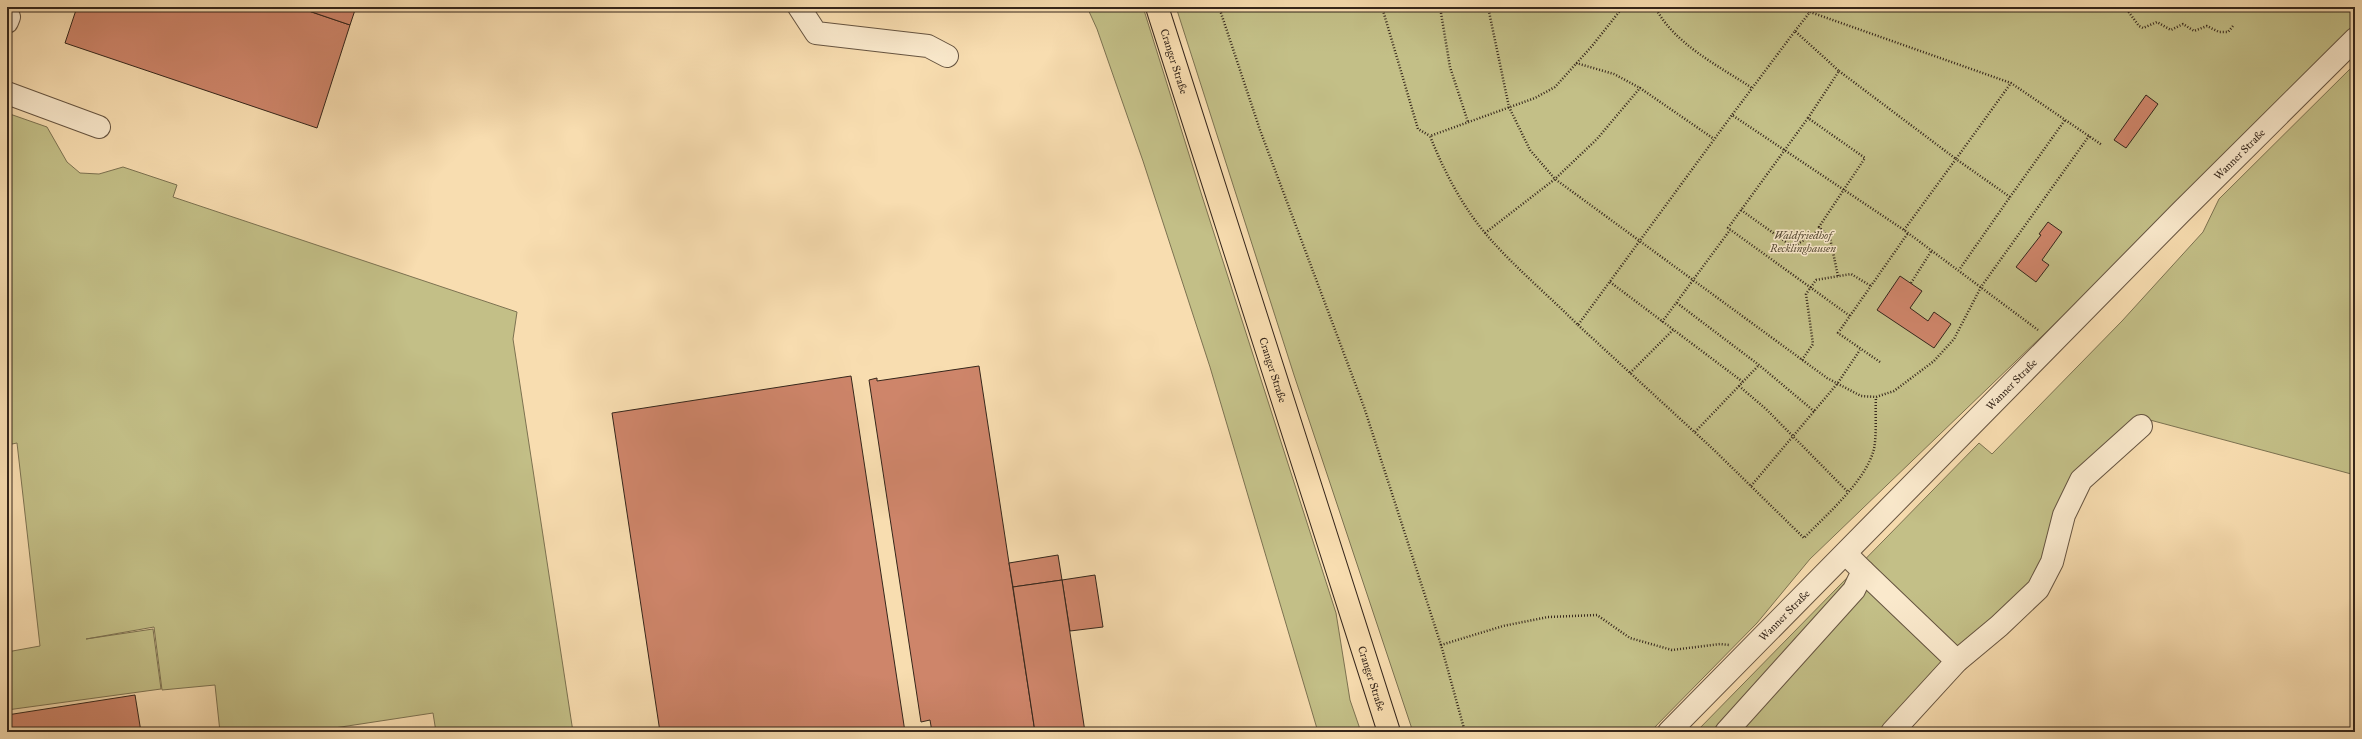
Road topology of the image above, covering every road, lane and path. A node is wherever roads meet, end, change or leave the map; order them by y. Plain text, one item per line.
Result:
1 (799, 7) edge
2 (1157, 7) edge
3 (1219, 7) edge
4 (1382, 7) edge
5 (1440, 7) edge
6 (1488, 7) edge
7 (1624, 7) edge
8 (1655, 7) edge
9 (1791, 7) edge
10 (2125, 7) edge
11 (1810, 12) junction
12 (2233, 26) dead end
13 (1795, 31) junction
14 (2355, 38) edge
15 (947, 56) dead end
16 (1576, 63) junction
17 (1839, 71) junction
18 (2010, 83) junction
19 (1640, 88) junction
20 (1752, 88) junction
21 (7, 94) edge
22 (1509, 107) junction
23 (1732, 115) junction
24 (1808, 118) junction
25 (2065, 120) junction
26 (1468, 122) junction
27 (99, 127) dead end
28 (1430, 136) junction
29 (2089, 136) junction
30 (1714, 139) junction
31 (2102, 145) dead end
32 (1784, 150) junction
33 (1956, 159) junction
34 (1555, 179) junction
35 (1844, 190) junction
36 (2010, 197) junction
37 (1741, 210) junction
38 (1821, 229) junction
39 (1730, 230) junction
40 (1904, 230) junction
41 (1486, 233) junction
42 (1908, 233) junction
43 (1640, 241) junction
44 (1932, 250) junction
45 (1958, 270) junction
46 (1838, 276) junction
47 (1693, 280) junction
48 (1610, 282) junction
49 (1911, 284) dead end
50 (1871, 286) junction
51 (1981, 287) junction
52 (1811, 288) junction
53 (1676, 303) junction
54 (1850, 316) junction
55 (1662, 322) junction
56 (1578, 325) junction
57 (1673, 330) junction
58 (2054, 342) junction
59 (1860, 350) junction
60 (1802, 360) junction
61 (1880, 362) dead end
62 (1759, 365) junction
63 (1630, 373) junction
64 (1743, 382) junction
65 (1838, 384) junction
66 (1739, 386) junction
67 (1876, 397) junction
68 (1815, 412) junction
69 (2141, 426) dead end
70 (1695, 432) junction
71 (1793, 438) junction
72 (1751, 486) junction
73 (1848, 492) junction
74 (1846, 554) junction
75 (1862, 571) junction
76 (1441, 645) junction
77 (1749, 652) junction
78 (1957, 661) junction
79 (1389, 732) edge
80 (1465, 732) edge
81 (1669, 732) edge
82 (1726, 732) edge
83 (1892, 732) edge

1 - 15 street
2 - 79 main road, Cranger Straße
3 - 76 path
4 - 28 path
5 - 26 path
6 - 22 path
7 - 16 path
8 - 20 path
9 - 11 path
10 - 12 path
11 - 13 path
11 - 18 path
13 - 17 path
13 - 20 path
14 - 58 street, Wanner Straße
16 - 19 path
16 - 22 path
17 - 24 path
17 - 33 path
18 - 25 path
18 - 33 path
19 - 30 path
19 - 34 path
20 - 23 path
21 - 27 street
22 - 26 path
22 - 34 path
23 - 30 path
23 - 32 path
24 - 32 path
24 - 35 path
25 - 29 path
25 - 36 path
26 - 28 path
28 - 41 path
29 - 31 path
29 - 51 path
30 - 43 path
32 - 35 path
32 - 37 path
33 - 36 path
33 - 40 path
34 - 41 path
34 - 43 path
35 - 38 path
35 - 40 path
36 - 45 path
37 - 38 path
37 - 39 path
38 - 46 path
39 - 47 path
39 - 52 path
40 - 42 path
41 - 56 path
42 - 44 path
42 - 50 path
43 - 47 path
43 - 48 path
44 - 45 path
44 - 49 path
45 - 51 path
46 - 50 path
46 - 52 path
47 - 53 path
47 - 60 path
48 - 55 path
48 - 56 path
50 - 54 path
51 - 58 path
51 - 67 path
52 - 54 path
52 - 60 path
53 - 55 path
53 - 62 path
54 - 59 path
55 - 57 path
56 - 63 path
57 - 63 path
57 - 64 path
58 - 74 street, Wanner Straße
59 - 61 path
59 - 65 path
60 - 65 path
62 - 64 path
62 - 68 path
63 - 70 path
64 - 66 path
65 - 67 path
65 - 68 path
66 - 70 path
66 - 71 path
67 - 73 path
68 - 71 path
69 - 78 street
70 - 72 path
71 - 72 path
71 - 73 path
72 - 73 path
74 - 75 street
74 - 77 street, Wanner Straße
75 - 78 street
75 - 82 street
76 - 77 path
76 - 80 path
77 - 81 street, Wanner Straße
78 - 83 street

